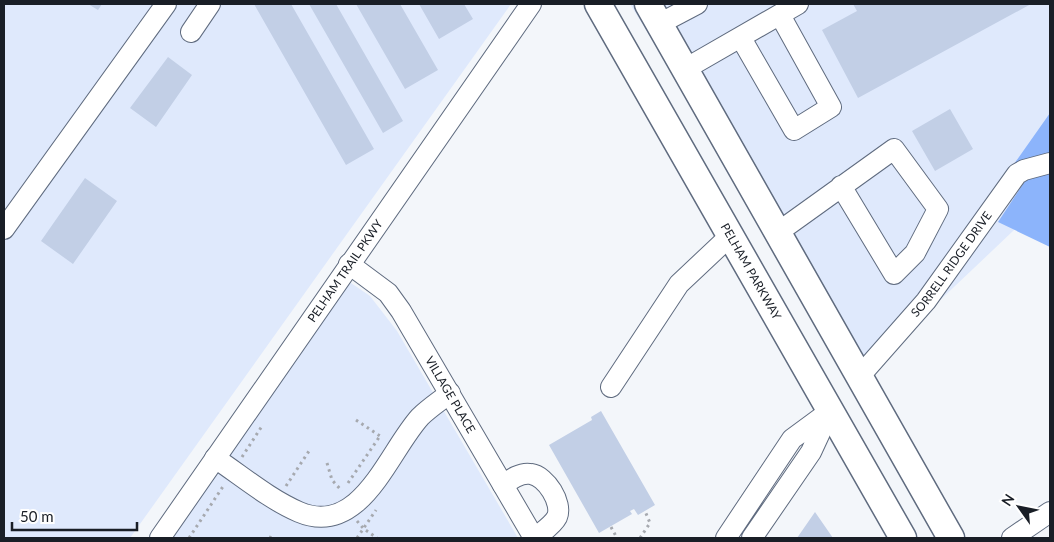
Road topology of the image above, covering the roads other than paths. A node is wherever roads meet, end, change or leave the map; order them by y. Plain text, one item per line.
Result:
1 (166, 4) edge
2 (210, 4) edge
3 (531, 4) edge
4 (598, 4) edge
5 (697, 4) edge
6 (798, 4) edge
7 (653, 14) edge
8 (780, 15) junction
9 (191, 32) dead end
10 (741, 38) junction
11 (685, 69) junction
12 (1050, 163) edge
13 (841, 186) junction
14 (5, 227) edge
15 (777, 232) junction
16 (731, 235) junction
17 (349, 264) junction
18 (859, 377) junction
19 (611, 387) dead end
20 (450, 393) junction
21 (830, 411) junction
22 (215, 458) junction
23 (503, 485) junction
24 (1050, 512) edge
25 (160, 538) edge
26 (535, 538) edge
27 (726, 538) edge
28 (752, 538) edge
29 (903, 538) edge
30 (951, 538) edge
31 (1012, 538) edge

1 - 14 street
2 - 9 street
3 - 17 street, PELHAM TRAIL PKWY
4 - 16 main road, PELHAM PARKWAY
5 - 7 street
6 - 8 street
7 - 11 main road
8 - 10 street
8 - 10 street
10 - 11 street
11 - 15 main road
12 - 18 street, SORRELL RIDGE DRIVE
13 - 13 street
13 - 15 street
15 - 18 main road
16 - 19 street
16 - 21 main road, PELHAM PARKWAY
17 - 20 street, VILLAGE PLACE
17 - 22 street, PELHAM TRAIL PKWY
18 - 21 main road
18 - 30 main road
20 - 22 street
20 - 23 street, VILLAGE PLACE
21 - 27 street
21 - 28 street
21 - 29 main road, PELHAM PARKWAY
22 - 25 street, PELHAM TRAIL PKWY
23 - 26 street, VILLAGE PLACE
23 - 26 street
24 - 31 street

